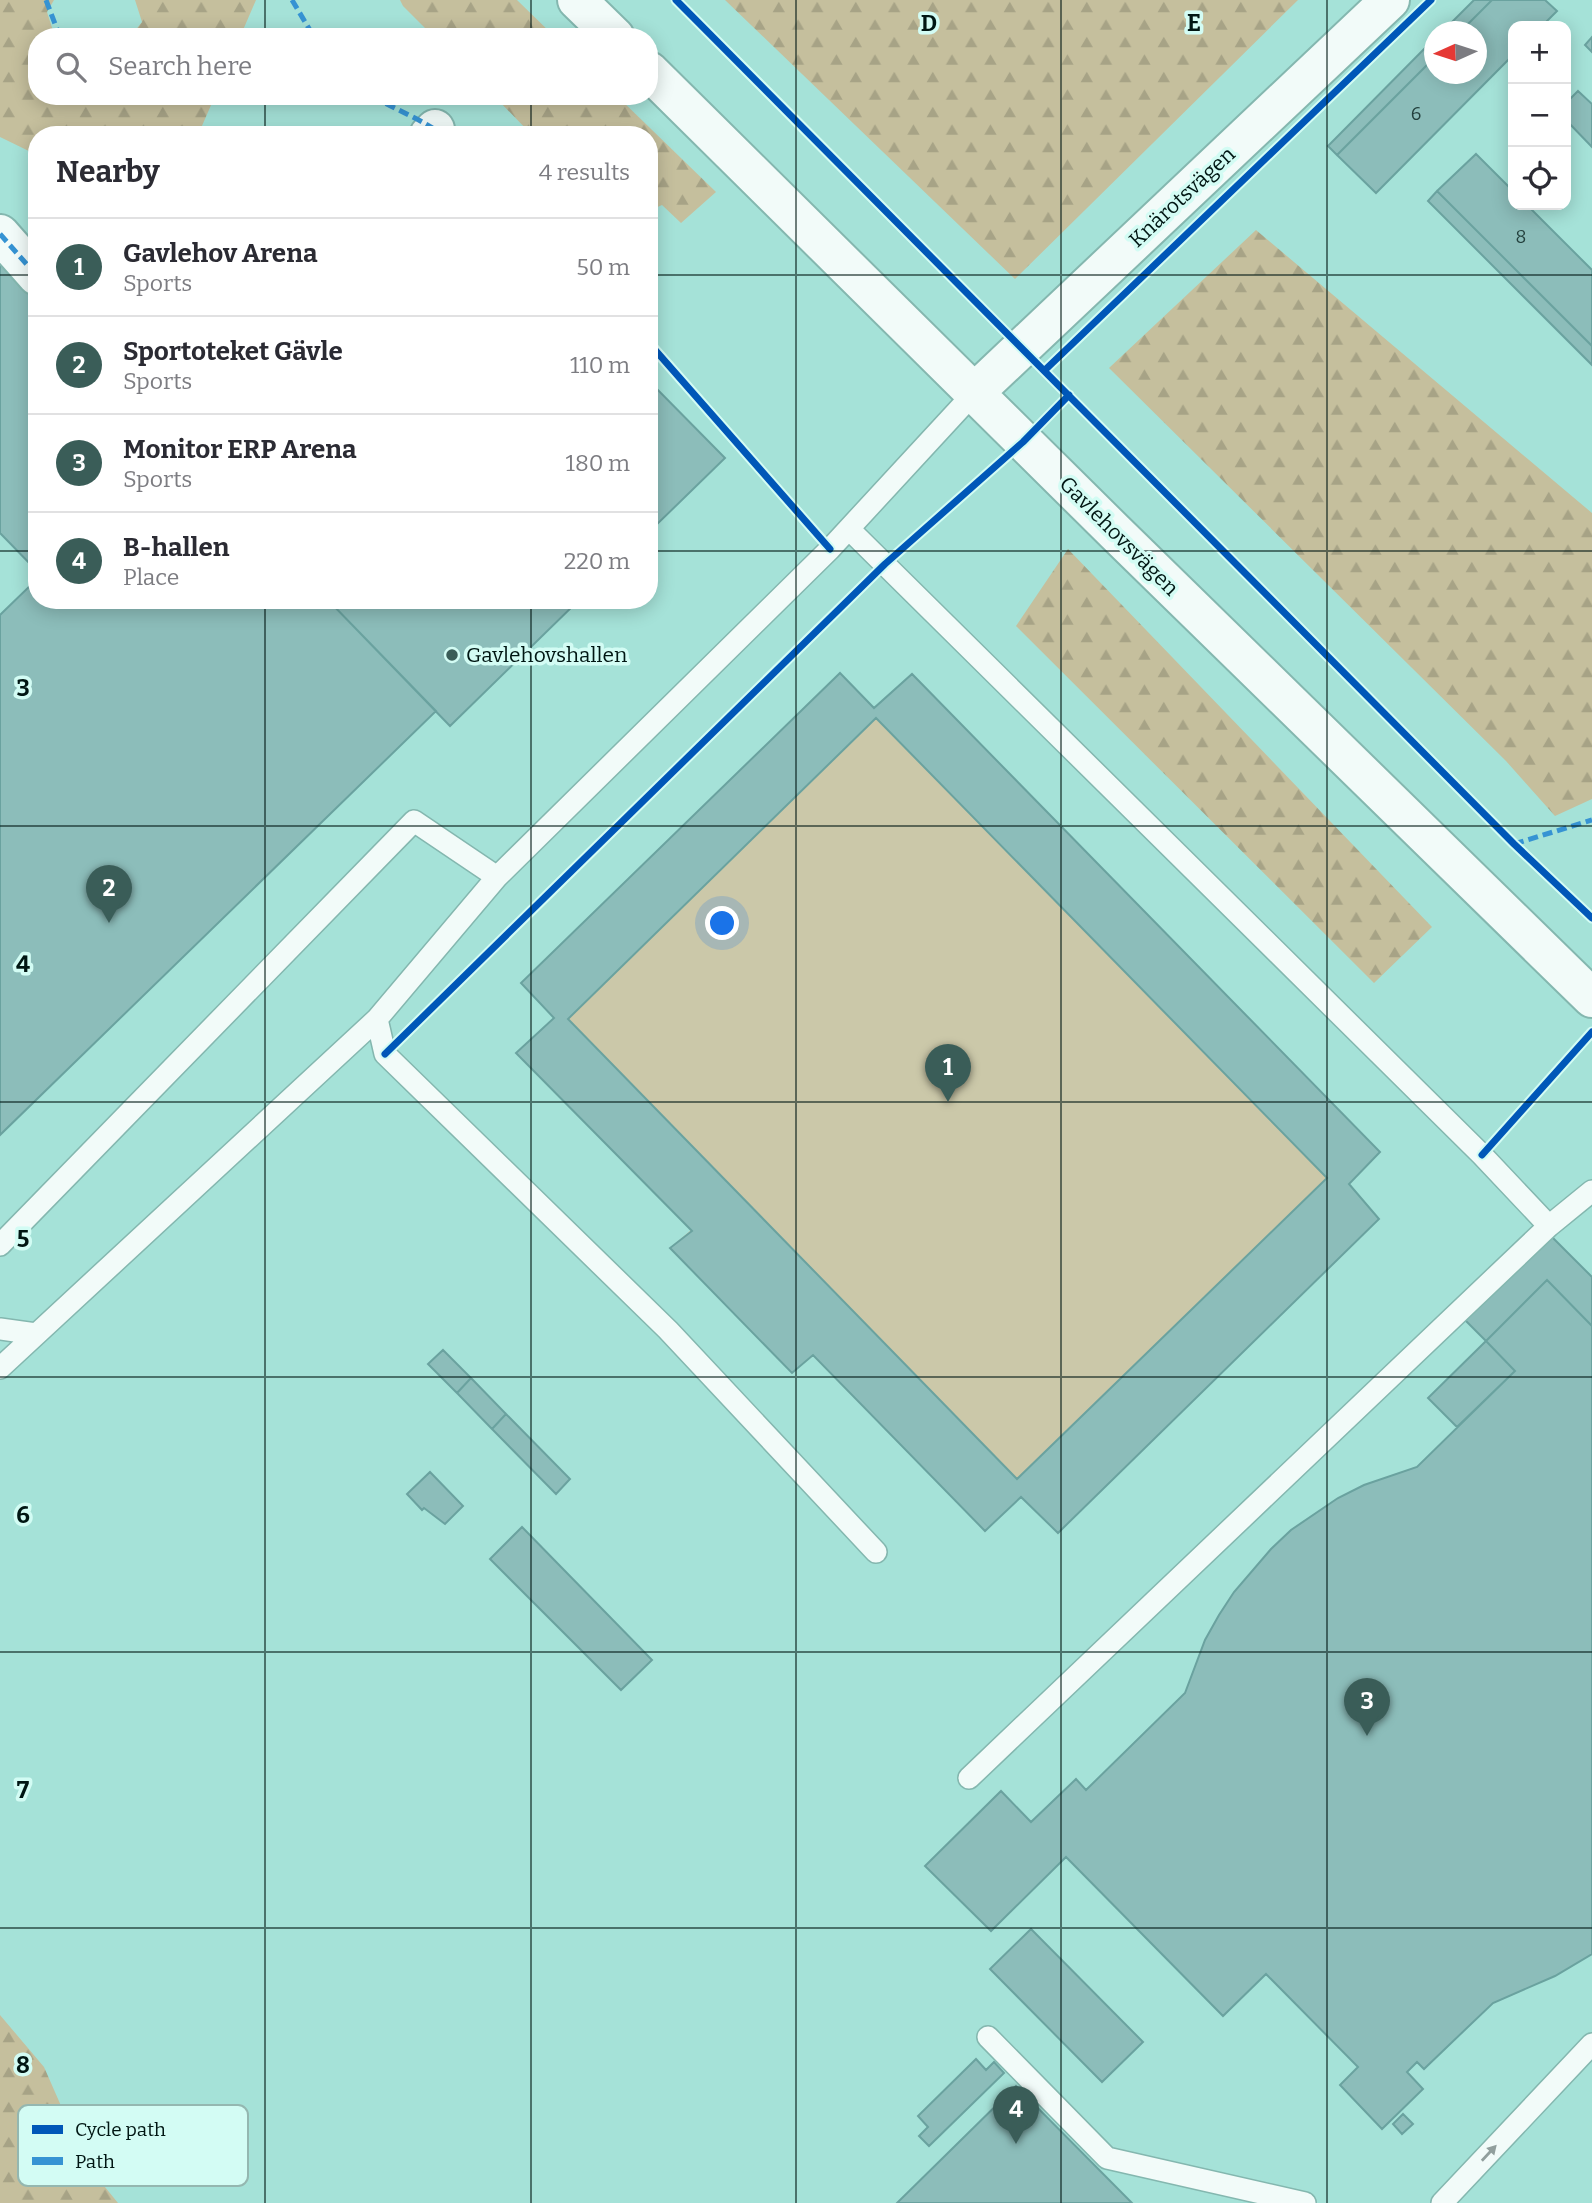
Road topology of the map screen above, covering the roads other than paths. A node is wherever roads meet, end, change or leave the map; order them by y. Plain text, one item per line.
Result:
1 (578, 0) edge
2 (1390, 0) edge
3 (605, 28) edge
4 (658, 80) edge
5 (0, 234) edge
6 (28, 266) edge
7 (974, 393) junction
8 (849, 529) junction
9 (497, 877) junction
10 (1592, 998) edge
11 (377, 1018) junction
12 (1592, 1191) edge
13 (1549, 1226) junction
14 (0, 1245) edge
15 (0, 1329) edge
16 (36, 1334) junction
17 (0, 1368) edge
18 (876, 1552) dead end
19 (969, 1778) dead end
20 (988, 2037) dead end
21 (1592, 2043) edge
22 (1305, 2203) edge
23 (1442, 2203) edge

1 - 3 street
2 - 7 street, Knärotsvägen
4 - 7 street, Gavlehovsvägen
5 - 6 street
7 - 8 lane
7 - 10 street, Gavlehovsvägen
8 - 9 lane
8 - 13 lane
9 - 11 lane
9 - 14 lane
11 - 16 lane
11 - 18 lane
12 - 13 lane
13 - 19 lane
15 - 16 lane
16 - 17 lane
20 - 22 lane
23 -> 21 lane

